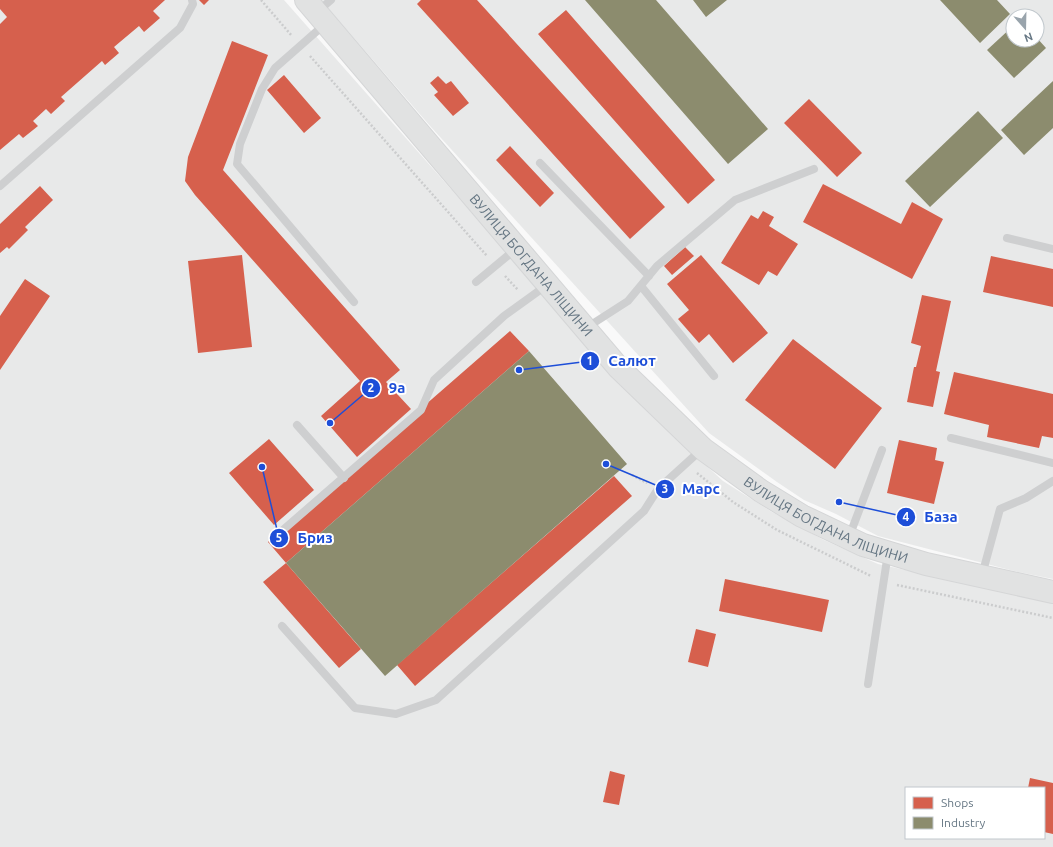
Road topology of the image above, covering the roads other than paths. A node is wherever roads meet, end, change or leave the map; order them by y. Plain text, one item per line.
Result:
1 (192, 0) edge
2 (320, 9) edge
3 (540, 163) dead end
4 (814, 170) dead end
5 (0, 186) edge
6 (1007, 238) dead end
7 (517, 248) junction
8 (1053, 248) edge
9 (649, 276) junction
10 (476, 282) dead end
11 (548, 285) junction
12 (640, 286) junction
13 (354, 302) dead end
14 (585, 328) junction
15 (714, 376) dead end
16 (297, 425) dead end
17 (951, 438) dead end
18 (703, 449) junction
19 (882, 450) dead end
20 (1053, 463) edge
21 (344, 478) junction
22 (1053, 481) edge
23 (276, 536) dead end
24 (849, 538) junction
25 (888, 552) junction
26 (982, 576) junction
27 (1053, 592) edge
28 (282, 626) dead end
29 (868, 684) dead end

1 - 5 lane
2 - 7 main road, ВУЛИЦЯ БОГДАНА ЛІЩИНИ
2 - 13 lane
3 - 9 lane
4 - 9 lane
6 - 8 lane
7 - 10 lane
7 - 11 main road, ВУЛИЦЯ БОГДАНА ЛІЩИНИ
9 - 12 lane
11 - 14 main road, ВУЛИЦЯ БОГДАНА ЛІЩИНИ
11 - 21 lane
12 - 14 lane
12 - 15 lane
14 - 18 main road, ВУЛИЦЯ БОГДАНА ЛІЩИНИ
16 - 21 lane
17 - 20 lane
18 - 24 main road, ВУЛИЦЯ БОГДАНА ЛІЩИНИ
18 - 28 lane
19 - 24 lane
21 - 23 lane
22 - 26 lane
24 - 25 main road, ВУЛИЦЯ БОГДАНА ЛІЩИНИ
25 - 26 main road, ВУЛИЦЯ БОГДАНА ЛІЩИНИ
25 - 29 lane
26 - 27 main road, ВУЛИЦЯ БОГДАНА ЛІЩИНИ

